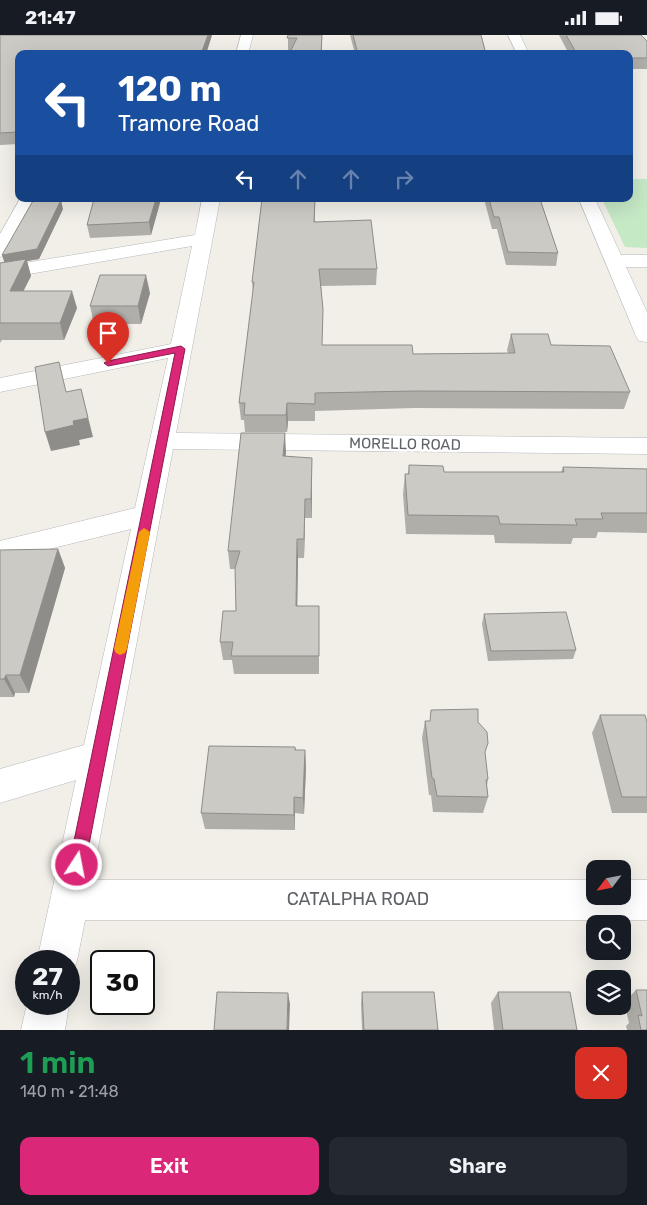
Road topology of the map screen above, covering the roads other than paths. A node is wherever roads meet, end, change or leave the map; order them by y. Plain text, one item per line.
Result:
1 (247, 35) edge
2 (514, 35) edge
3 (243, 50) edge
4 (521, 50) edge
5 (26, 202) edge
6 (210, 202) edge
7 (587, 202) edge
8 (203, 239) junction
9 (0, 251) edge
10 (614, 261) junction
11 (647, 261) edge
12 (0, 273) edge
13 (646, 331) edge
14 (181, 349) junction
15 (0, 385) edge
16 (162, 441) junction
17 (647, 446) edge
18 (148, 515) junction
19 (0, 551) edge
20 (98, 757) junction
21 (0, 786) edge
22 (70, 900) junction
23 (647, 900) edge
24 (59, 950) edge
25 (46, 1015) edge
26 (43, 1030) edge

1 - 3 street
2 - 4 street
5 - 9 street
6 - 8 street
7 - 10 street
8 - 12 street
8 - 14 street
10 - 11 street
10 - 13 street
14 - 15 street
14 - 16 street
16 - 17 street, MORELLO ROAD
16 - 18 street
18 - 19 street
18 - 20 street
20 - 21 street
20 - 22 street
22 - 23 street, CATALPHA ROAD
22 - 24 street
25 - 26 street

